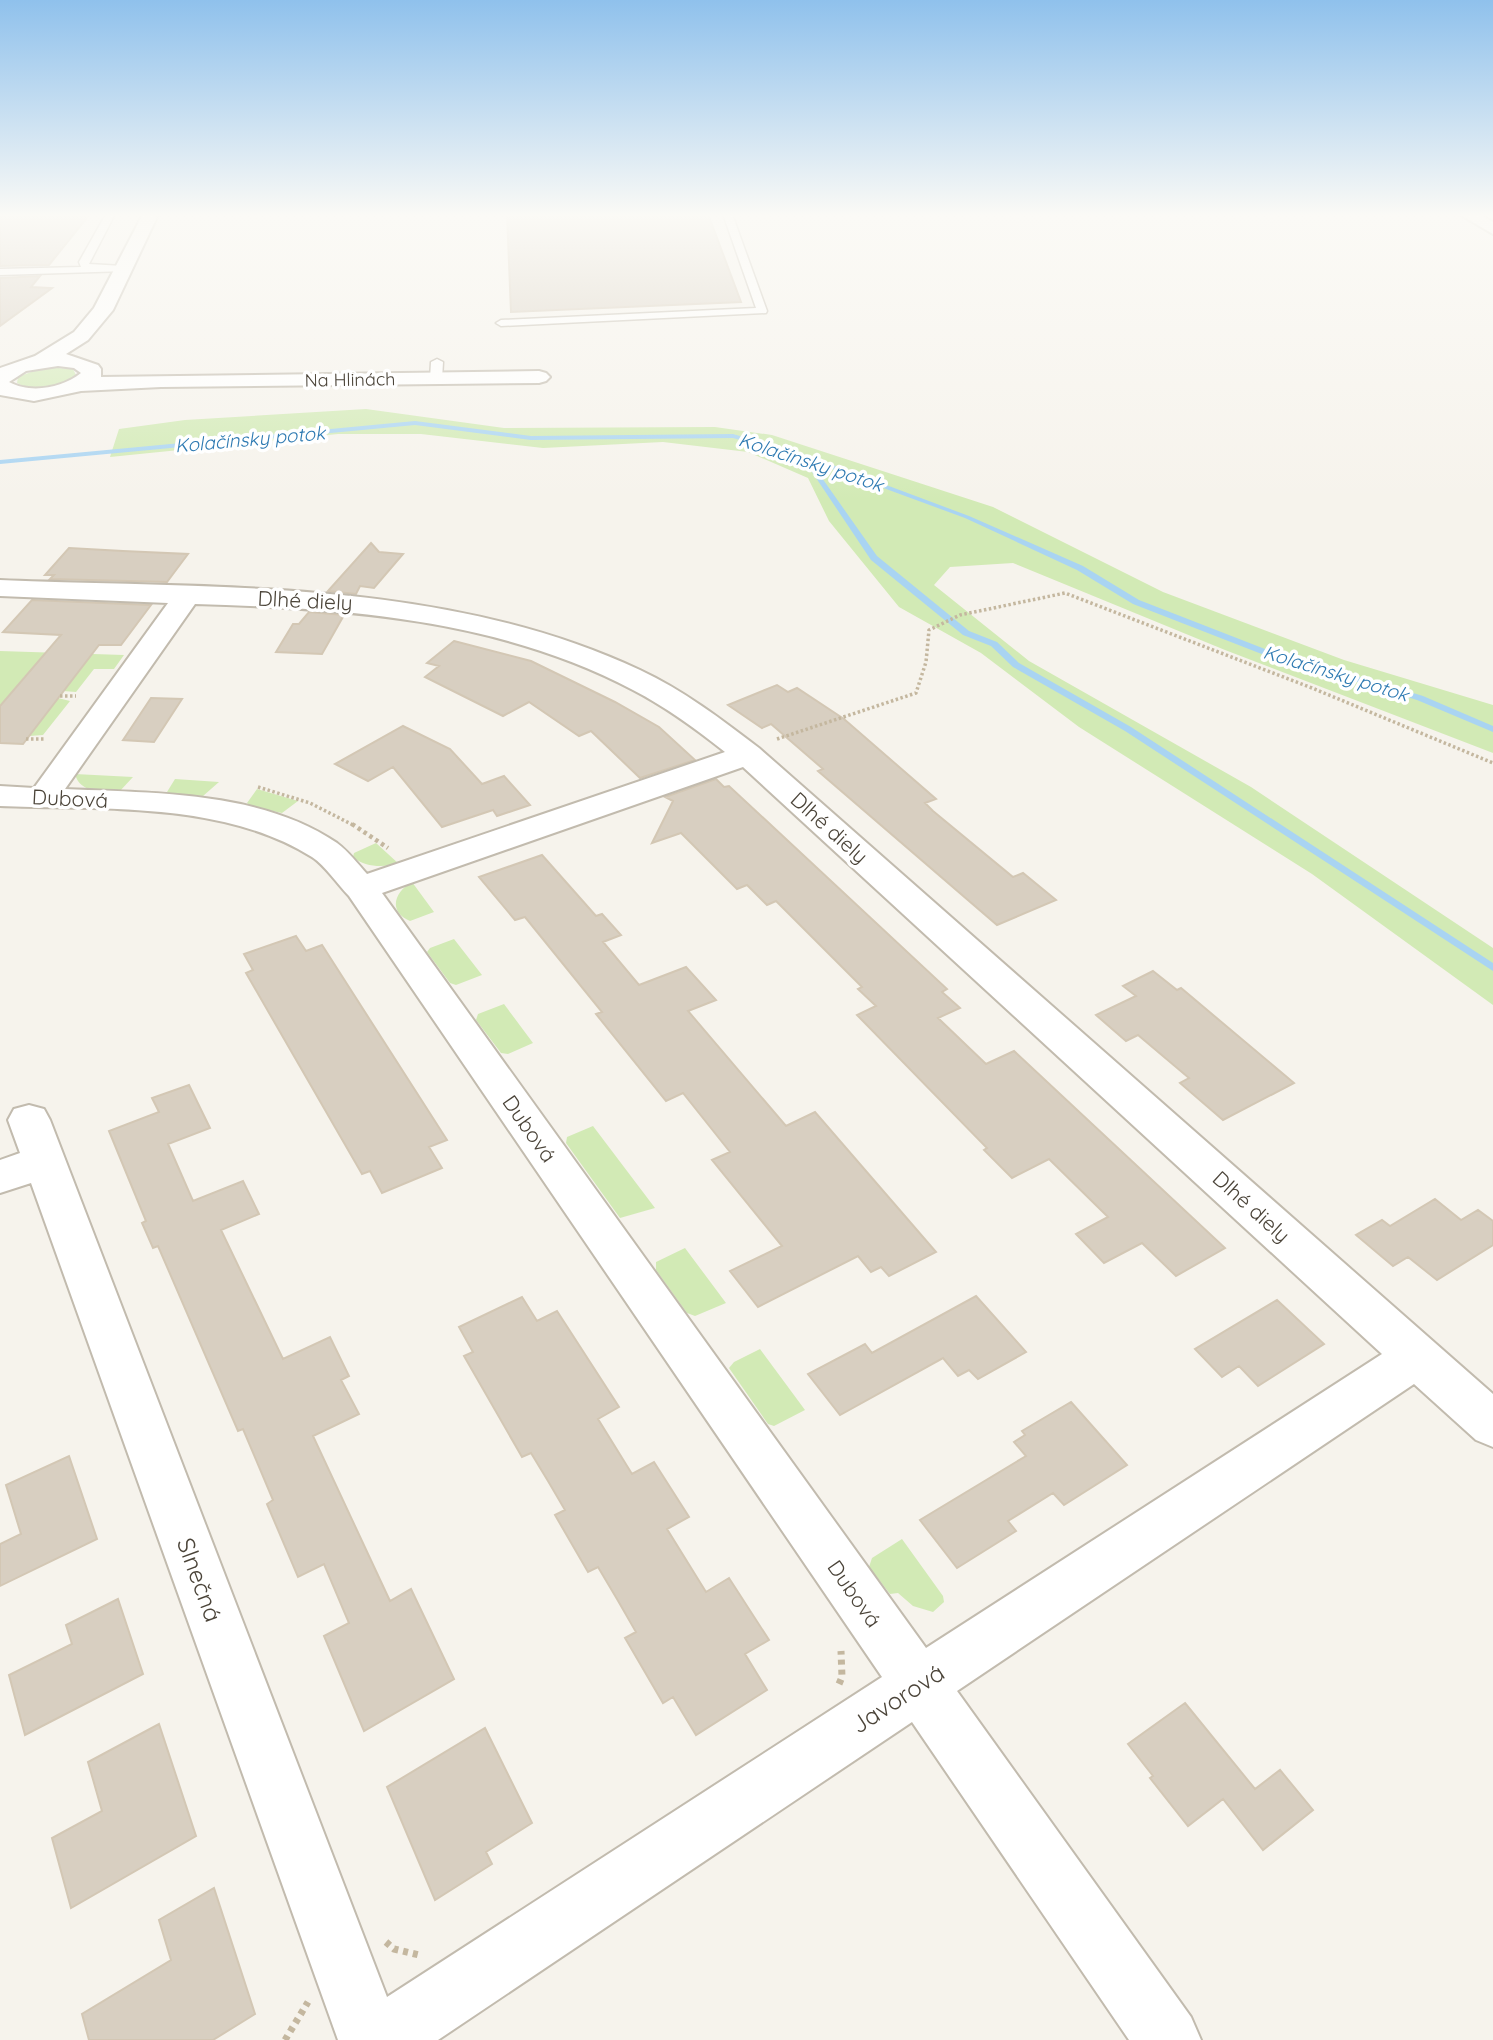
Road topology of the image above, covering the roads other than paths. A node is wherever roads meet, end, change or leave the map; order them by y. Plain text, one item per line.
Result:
1 (103, 309) edge
2 (761, 309) edge
3 (501, 323) dead end
4 (81, 336) junction
5 (40, 362) junction
6 (10, 367) edge
7 (81, 372) junction
8 (539, 377) dead end
9 (5, 396) edge
10 (0, 588) edge
11 (187, 596) junction
12 (746, 753) junction
13 (0, 796) edge
14 (43, 798) junction
15 (361, 888) junction
16 (24, 1153) edge
17 (1416, 1357) junction
18 (1493, 1425) edge
19 (918, 1686) junction
20 (371, 2040) edge
21 (380, 2040) edge
22 (1168, 2040) edge

1 - 4 street
2 - 3 lane
4 - 5 street
4 - 7 street
5 - 6 street
5 - 7 street
6 - 9 street
7 - 8 street, Na Hlinách
7 - 9 street
10 - 11 street, Dlhé diely
11 - 12 street, Dlhé diely
11 - 14 street
12 - 15 street
12 - 17 street, Dlhé diely
13 - 14 street, Dubová
14 - 15 street, Dubová
15 - 19 street, Dubová
16 - 20 street, Slnečná
17 - 18 street, Dlhé diely
17 - 19 street, Javorová
19 - 21 street, Javorová
19 - 22 street, Dubová

